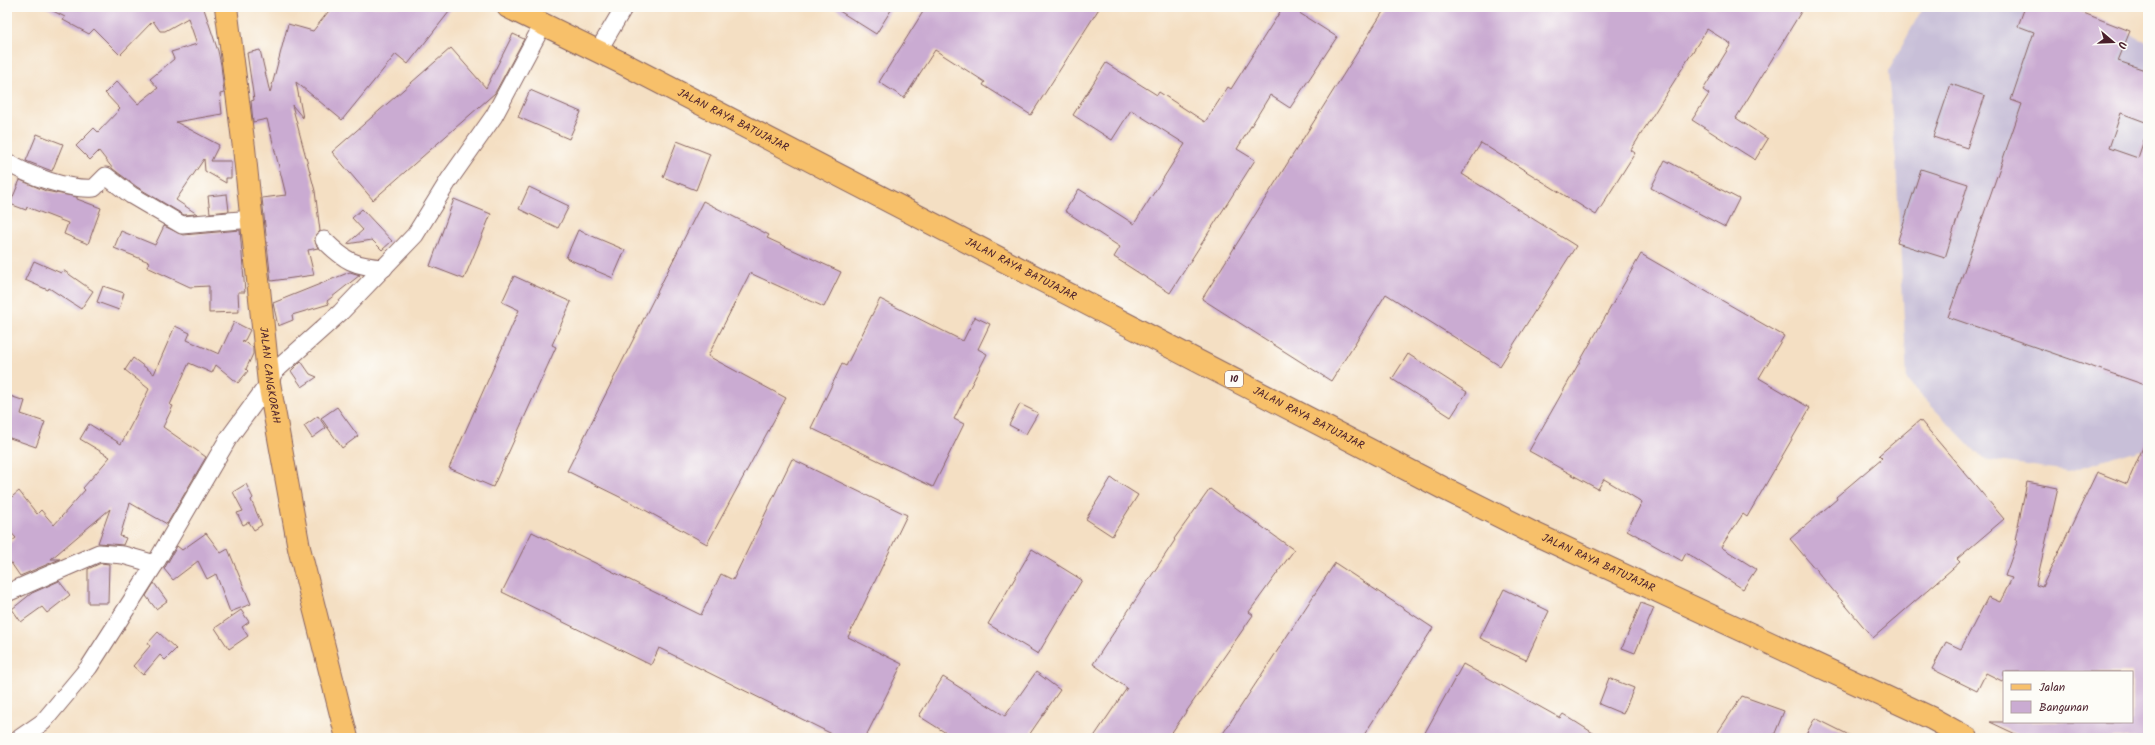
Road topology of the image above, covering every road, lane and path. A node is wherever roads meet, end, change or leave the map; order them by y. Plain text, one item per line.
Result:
1 (226, 7) edge
2 (508, 7) edge
3 (624, 7) edge
4 (543, 24) junction
5 (598, 51) junction
6 (7, 162) edge
7 (252, 219) junction
8 (324, 240) dead end
9 (384, 268) junction
10 (269, 382) junction
11 (155, 564) junction
12 (7, 593) edge
13 (20, 738) edge
14 (347, 738) edge
15 (1966, 738) edge

1 - 7 main road, JALAN CANGKORAH
2 - 4 main road, JALAN RAYA BATUJAJAR / 10
3 - 5 street
4 - 5 main road, JALAN RAYA BATUJAJAR / 10
4 - 9 street
5 - 15 main road, JALAN RAYA BATUJAJAR / 10
6 - 7 street
7 - 10 main road, JALAN CANGKORAH
8 - 9 street
9 - 10 street
10 - 11 street
10 - 14 main road, JALAN CANGKORAH
11 - 12 street
11 - 13 street

